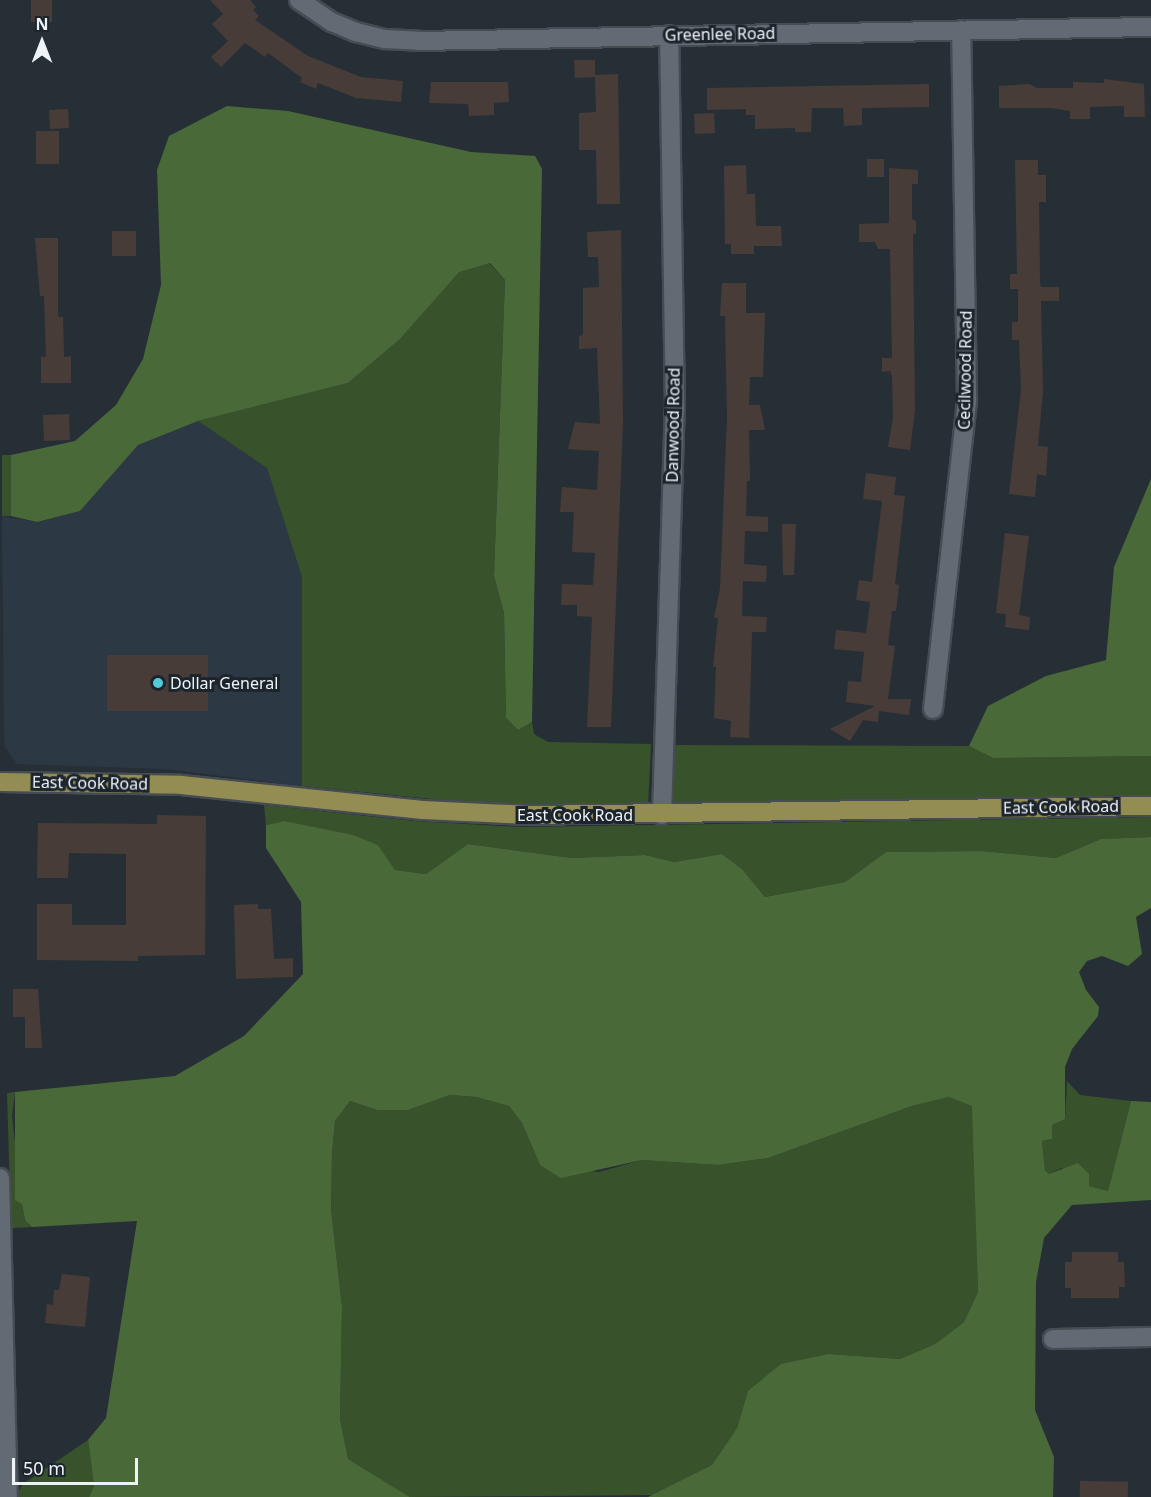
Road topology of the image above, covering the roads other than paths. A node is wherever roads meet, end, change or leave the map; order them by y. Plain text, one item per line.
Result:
1 (299, 0) edge
2 (1151, 27) edge
3 (961, 30) junction
4 (669, 35) junction
5 (933, 709) dead end
6 (0, 782) edge
7 (1151, 806) edge
8 (662, 815) junction
9 (0, 1178) edge
10 (1151, 1337) edge
11 (1053, 1339) dead end
12 (8, 1497) edge

1 - 4 street, Greenlee Road
2 - 3 street, Greenlee Road
3 - 4 street, Greenlee Road
3 - 5 street, Cecilwood Road
4 - 8 street, Danwood Road
6 - 8 main road, East Cook Road
7 - 8 main road, East Cook Road
9 - 12 street
10 - 11 street

